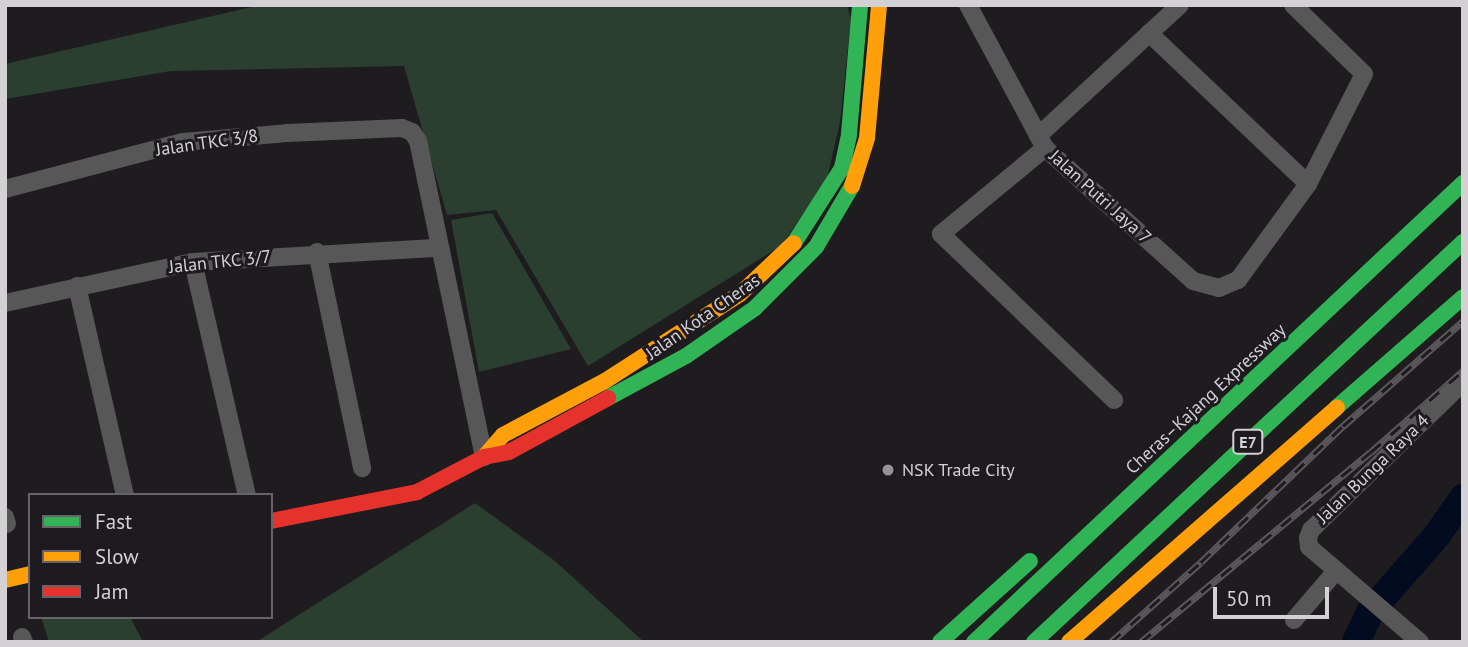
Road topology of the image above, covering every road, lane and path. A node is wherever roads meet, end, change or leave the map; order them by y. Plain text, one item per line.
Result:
1 (860, 5) edge
2 (879, 5) edge
3 (968, 5) edge
4 (1180, 5) edge
5 (1293, 5) edge
6 (1149, 33) junction
7 (1041, 142) junction
8 (1463, 183) edge
9 (1308, 184) junction
10 (5, 188) edge
11 (1463, 242) edge
12 (439, 248) junction
13 (317, 253) junction
14 (193, 261) junction
15 (77, 286) junction
16 (1463, 297) edge
17 (5, 303) edge
18 (1463, 382) edge
19 (1114, 400) dead end
20 (484, 457) junction
21 (362, 468) dead end
22 (1156, 472) junction
23 (125, 493) edge
24 (247, 493) edge
25 (1091, 510) dead end
26 (273, 521) edge
27 (1039, 554) dead end
28 (1336, 571) junction
29 (28, 574) edge
30 (5, 580) edge
31 (1294, 620) dead end
32 (940, 642) edge
33 (974, 642) edge
34 (1034, 642) edge
35 (1069, 642) edge
36 (1420, 642) edge

1 - 20 main road, Jalan Kota Cheras
2 - 20 main road, Jalan Kota Cheras
3 - 7 street, Jalan Putri Jaya 7
4 - 6 street
5 - 9 street
6 - 7 street
6 - 9 street
7 - 9 street, Jalan Putri Jaya 7
7 - 19 street
8 - 22 main road, Cheras–Kajang Expressway / E7
10 - 12 street, Jalan TKC 3/8
11 - 34 main road, E7
12 - 13 street, Jalan TKC 3/7
12 - 20 street
13 - 14 street, Jalan TKC 3/7
13 - 21 street
14 - 15 street, Jalan TKC 3/7
14 - 24 street
15 - 17 street, Jalan TKC 3/7
15 - 23 street
16 - 35 main road
18 - 28 street, Jalan Bunga Raya 4
20 - 26 main road, Jalan Kota Cheras
22 - 25 main road
22 - 33 main road, Cheras–Kajang Expressway / E7
27 - 32 main road
28 - 31 street
28 - 36 street, Jalan Bunga Raya 4
29 - 30 main road

